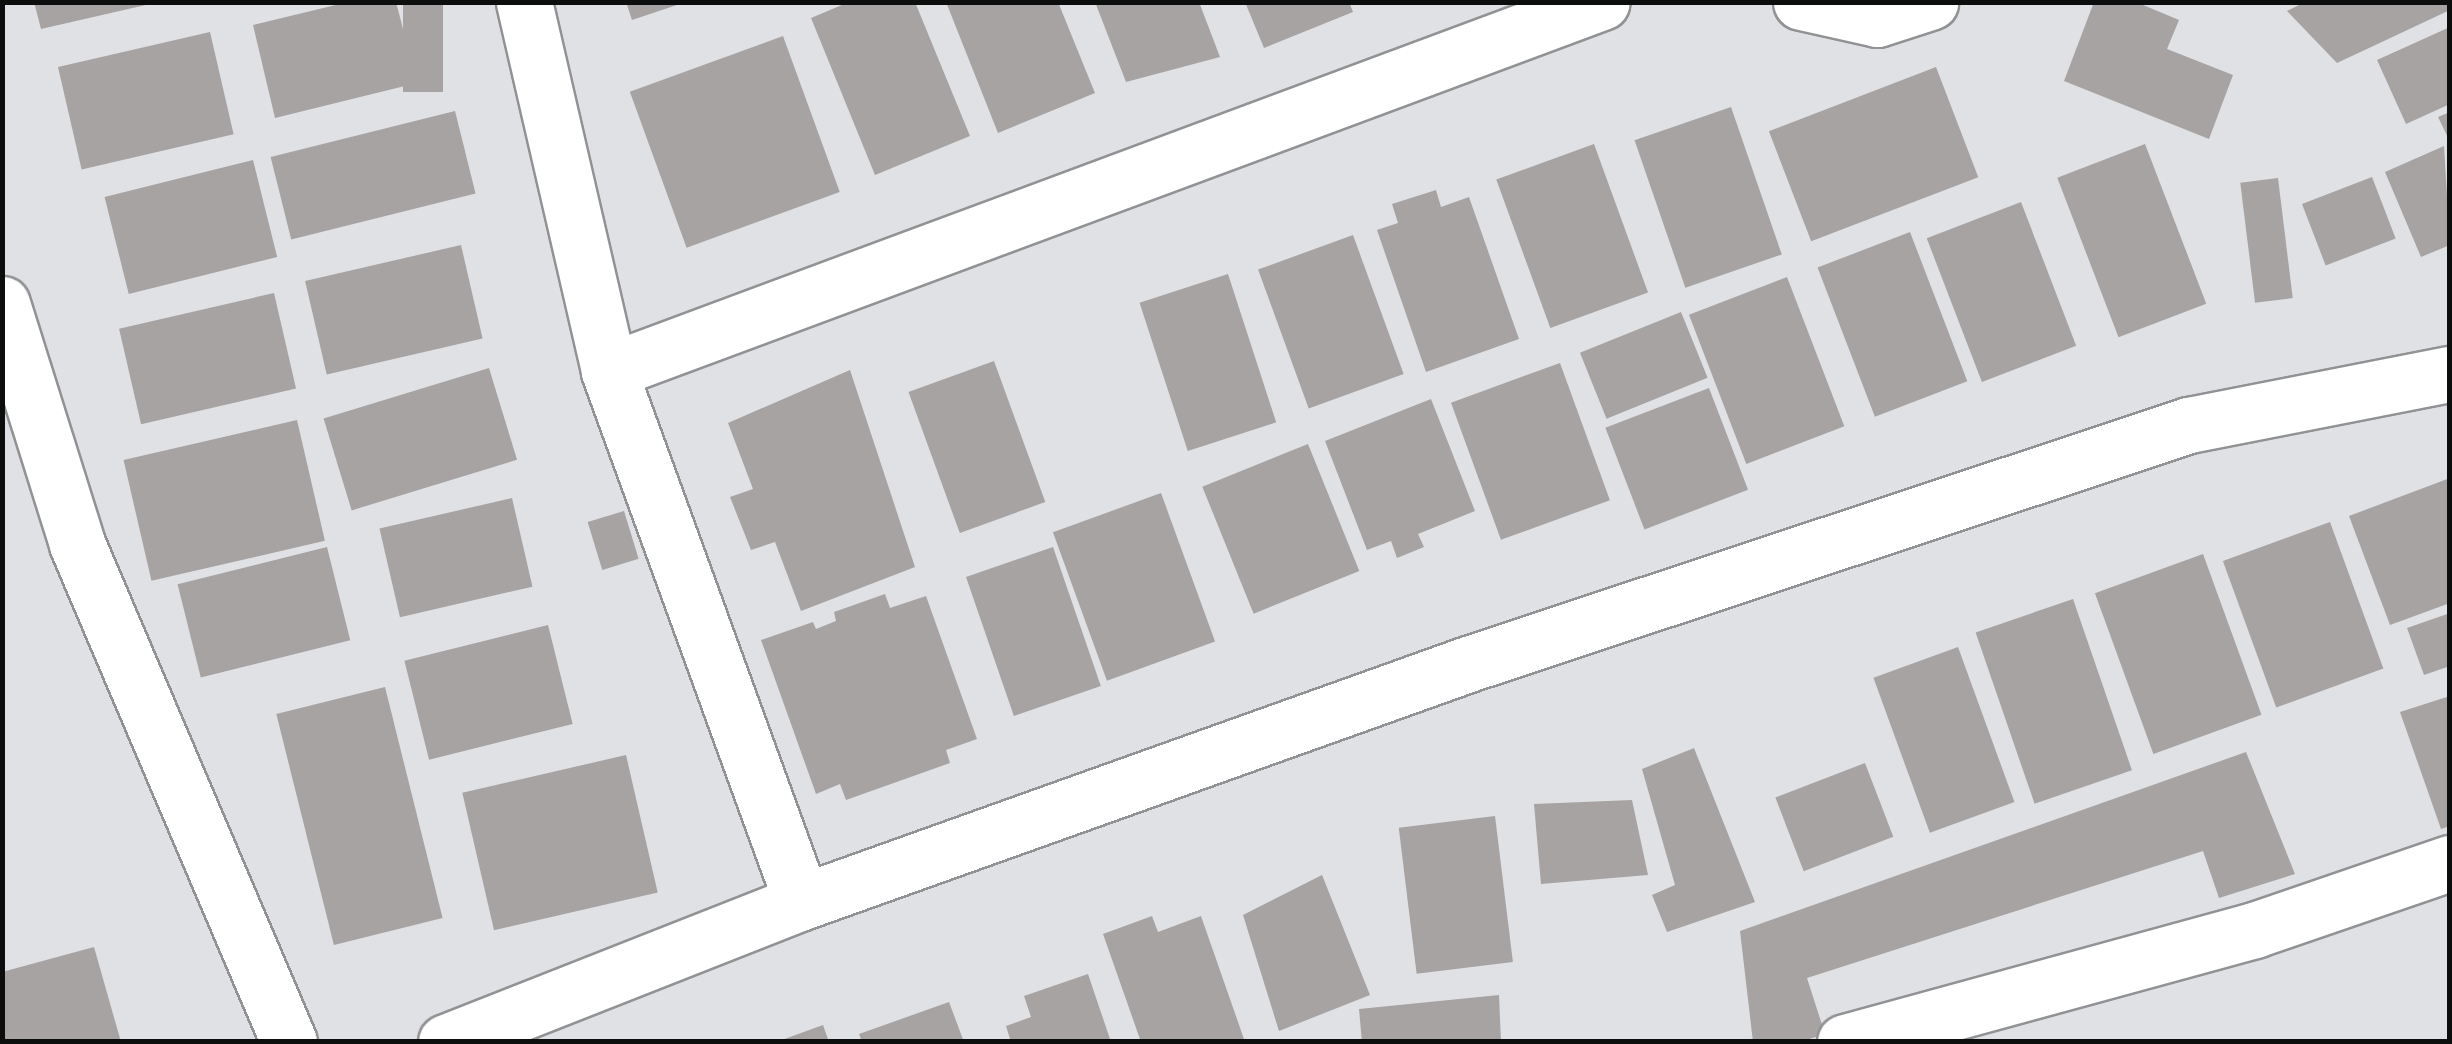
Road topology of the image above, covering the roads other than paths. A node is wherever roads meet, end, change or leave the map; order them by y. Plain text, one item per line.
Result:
1 (524, 2) edge
2 (1602, 2) edge
3 (1801, 2) edge
4 (1930, 2) edge
5 (2, 304) edge
6 (609, 372) junction
7 (2450, 374) edge
8 (2450, 863) edge
9 (802, 902) junction
10 (289, 1042) edge
11 (446, 1042) edge
12 (1845, 1042) edge

1 - 6 street
2 - 6 street
3 - 4 street
5 - 10 street
6 - 9 street
7 - 9 street
8 - 12 street
9 - 11 street

